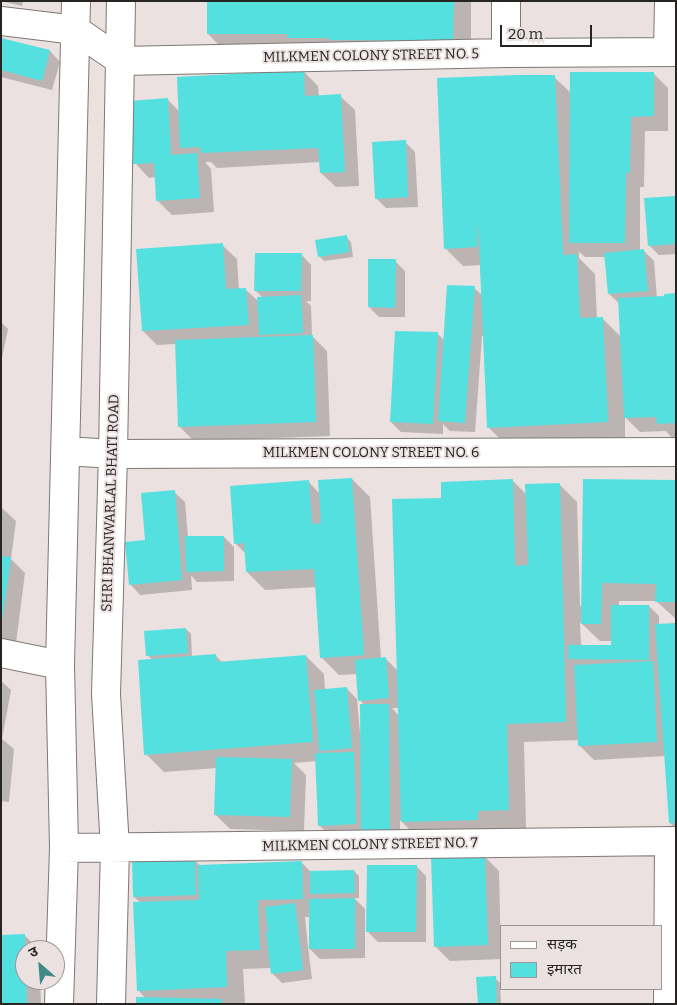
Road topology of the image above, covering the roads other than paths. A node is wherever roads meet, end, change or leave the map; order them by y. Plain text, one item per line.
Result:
1 (76, 1) edge
2 (121, 1) edge
3 (506, 1) edge
4 (669, 1) edge
5 (1, 21) edge
6 (76, 30) junction
7 (672, 52) edge
8 (506, 53) junction
9 (121, 62) junction
10 (66, 451) junction
11 (676, 452) edge
12 (113, 454) junction
13 (1, 654) edge
14 (60, 665) junction
15 (673, 841) edge
16 (64, 848) junction
17 (116, 848) junction
18 (59, 1004) edge
19 (110, 1004) edge
20 (668, 1004) edge

1 - 6 street
2 - 9 street, SHRI BHANWARLAL BHATI ROAD
3 - 8 street
4 - 7 street
5 - 6 street
6 - 9 street
6 - 10 street
7 - 8 street, MILKMEN COLONY STREET NO. 5
8 - 9 street, MILKMEN COLONY STREET NO. 5
9 - 12 street, SHRI BHANWARLAL BHATI ROAD
10 - 12 street, MILKMEN COLONY STREET NO. 6
10 - 14 street
11 - 12 street, MILKMEN COLONY STREET NO. 6
12 - 17 street, SHRI BHANWARLAL BHATI ROAD
13 - 14 street
14 - 16 street
15 - 17 street, MILKMEN COLONY STREET NO. 7
15 - 20 street
16 - 17 street, MILKMEN COLONY STREET NO. 7
16 - 18 street
17 - 19 street, SHRI BHANWARLAL BHATI ROAD

